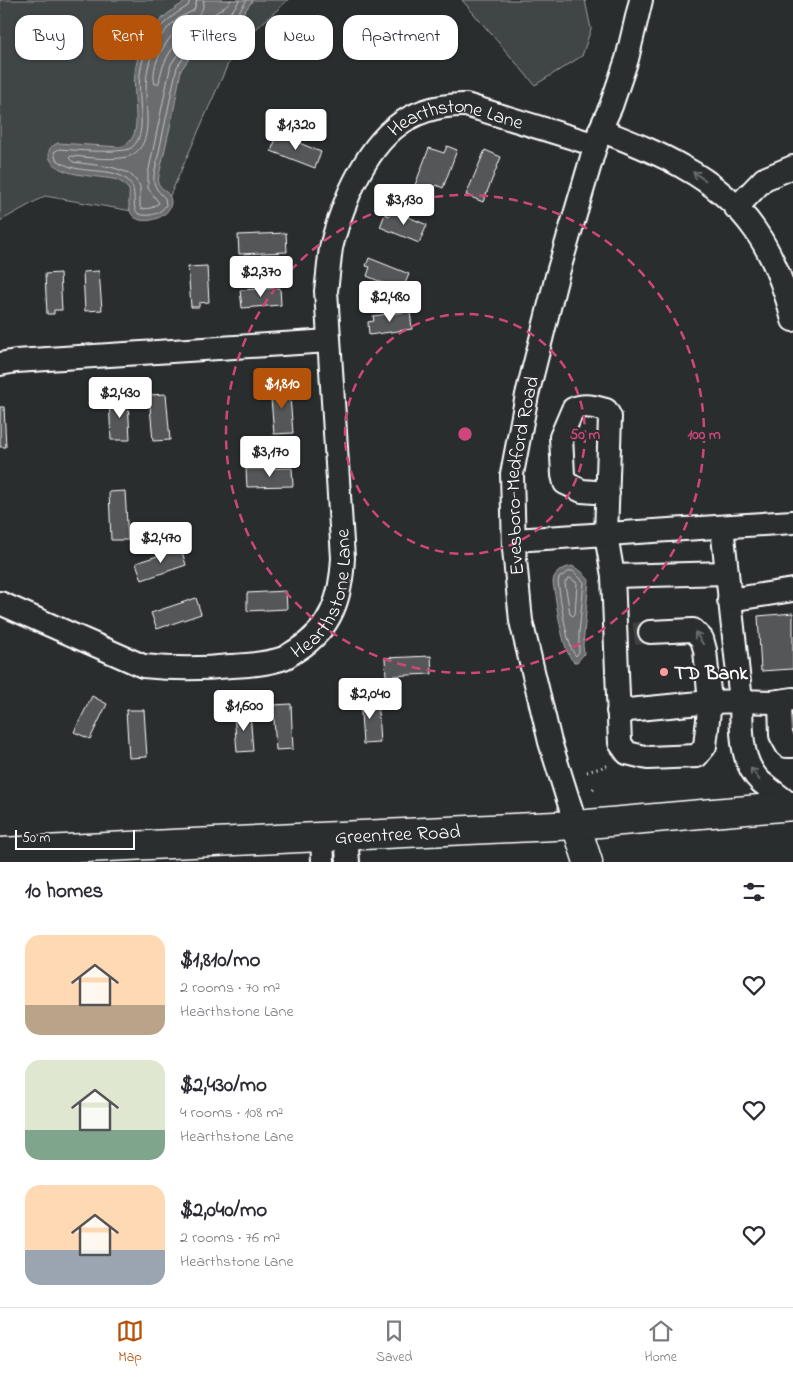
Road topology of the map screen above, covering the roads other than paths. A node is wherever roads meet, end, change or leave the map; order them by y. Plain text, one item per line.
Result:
1 (641, 0) edge
2 (598, 137) junction
3 (793, 167) edge
4 (736, 208) junction
5 (793, 320) edge
6 (329, 341) junction
7 (0, 364) edge
8 (608, 493) dead end
9 (793, 522) edge
10 (722, 527) junction
11 (606, 535) junction
12 (514, 540) junction
13 (727, 573) junction
14 (613, 576) junction
15 (793, 590) edge
16 (729, 600) junction
17 (0, 603) edge
18 (633, 634) junction
19 (786, 700) edge
20 (741, 701) junction
21 (710, 702) junction
22 (618, 711) junction
23 (793, 746) edge
24 (792, 806) edge
25 (576, 825) junction
26 (334, 849) edge
27 (0, 852) edge
28 (142, 854) edge
29 (80, 855) edge
30 (588, 862) edge

1 - 2 street, Evesboro-Medford Road
4 -> 2 street
2 - 6 street, Hearthstone Lane
2 - 12 street, Evesboro-Medford Road
3 - 4 street
4 - 5 street
6 - 7 street
6 - 17 street, Hearthstone Lane
8 - 11 street
9 - 10 street
10 - 11 street
10 - 13 street
11 - 12 street
11 - 14 street
12 - 25 street, Evesboro-Medford Road
13 - 14 street
13 - 16 street
14 - 18 street
15 - 16 street
16 - 20 street
21 -> 18 street
18 - 22 street
19 - 20 street
19 - 23 street
20 - 21 street
24 -> 20 street
21 - 22 street
21 - 22 street
24 - 25 main road, Greentree Road
25 - 26 main road, Greentree Road
25 - 30 main road
26 - 28 main road, Greentree Road
27 - 29 main road, Greentree Road
28 - 29 main road, Greentree Road

